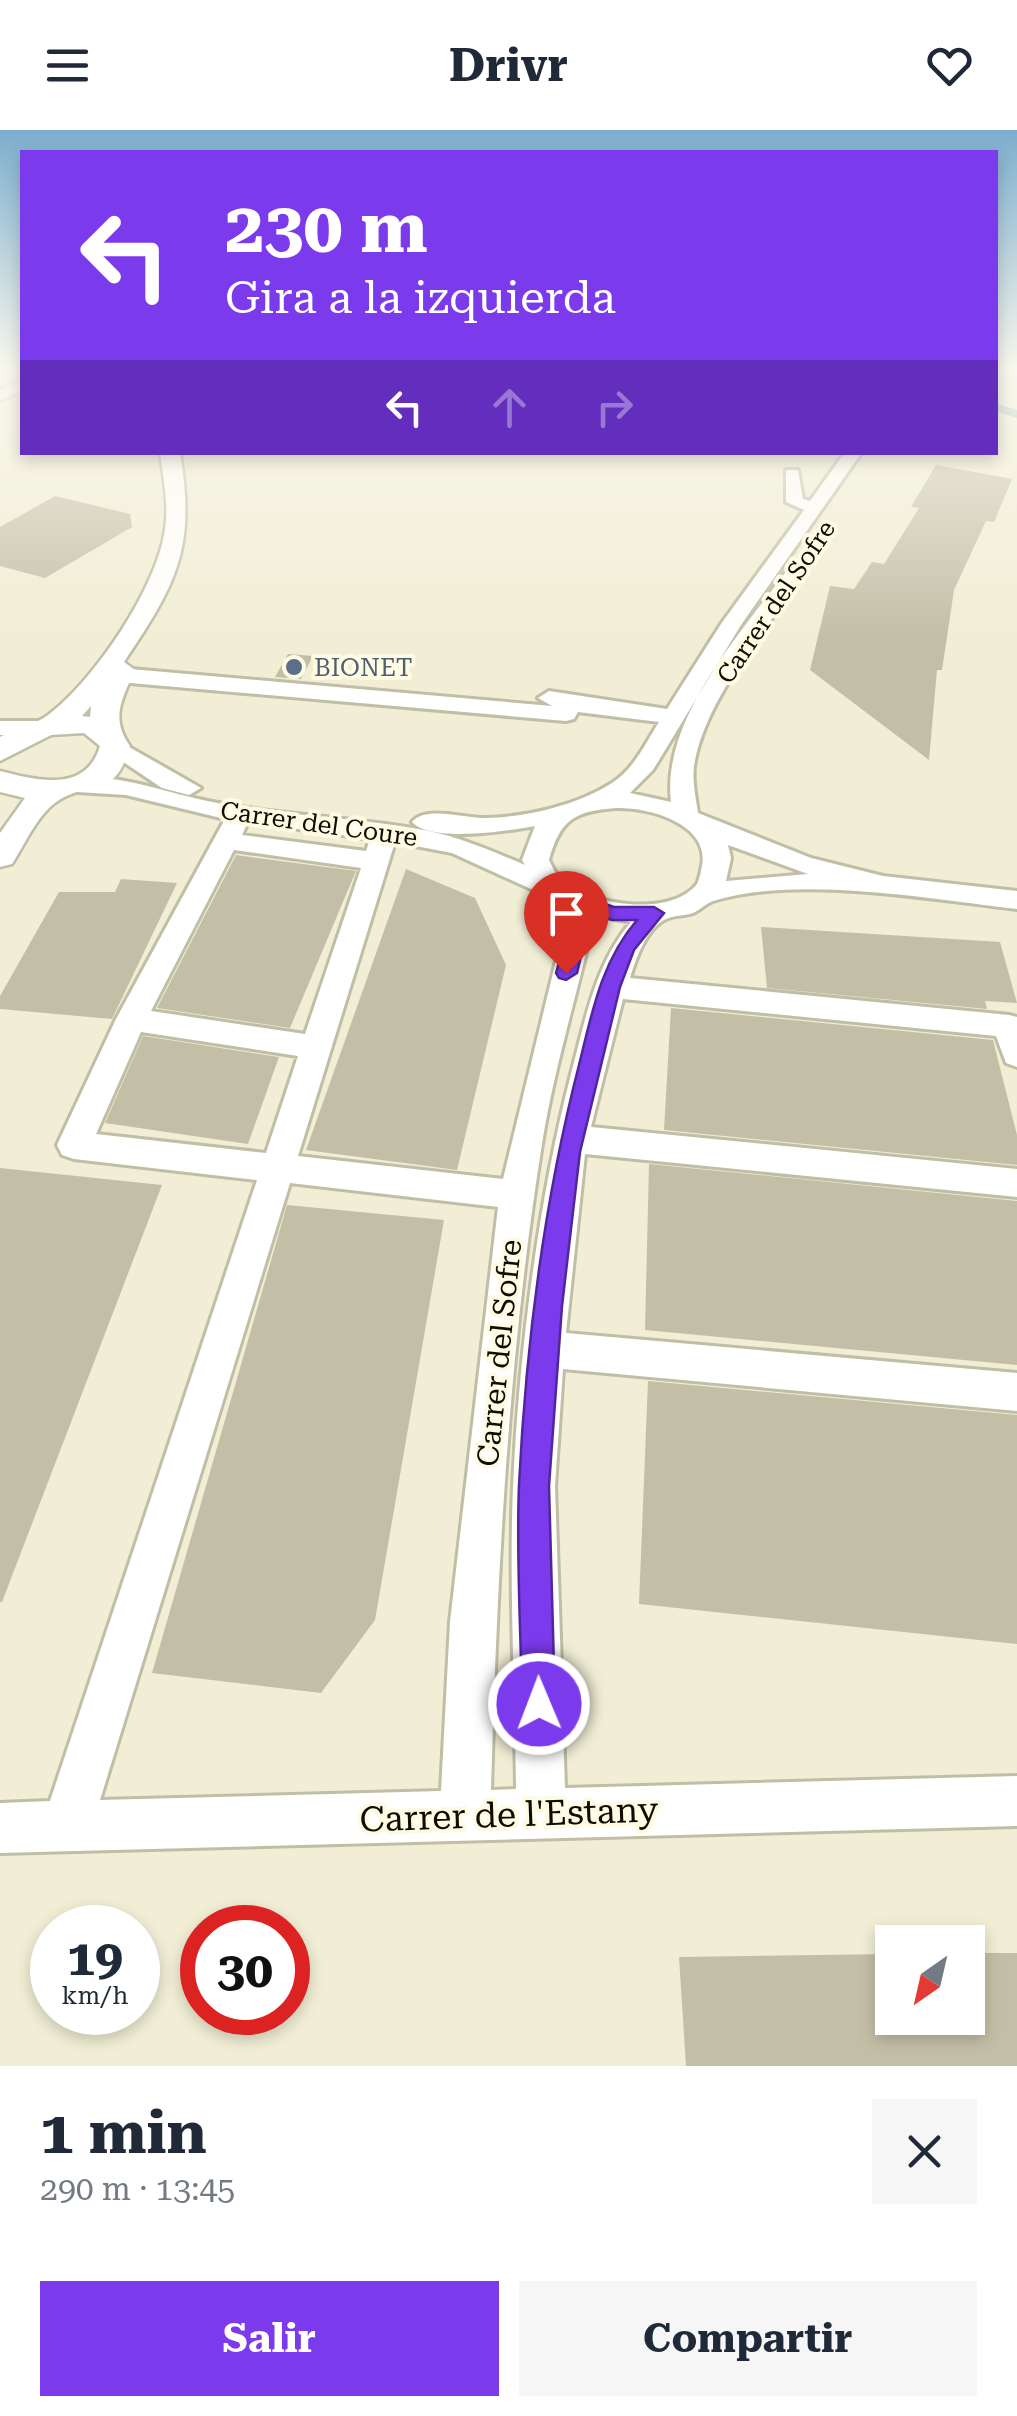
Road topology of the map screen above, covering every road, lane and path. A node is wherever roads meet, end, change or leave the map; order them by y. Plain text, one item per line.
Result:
1 (170, 456) edge
2 (184, 456) edge
3 (851, 456) edge
4 (875, 456) edge
5 (792, 474) dead end
6 (814, 507) junction
7 (119, 675) junction
8 (344, 676) dead end
9 (570, 704) junction
10 (672, 717) junction
11 (47, 727) junction
12 (0, 728) edge
13 (109, 739) junction
14 (0, 752) edge
15 (64, 788) junction
16 (3, 794) edge
17 (594, 802) junction
18 (564, 813) junction
19 (689, 819) junction
20 (232, 827) junction
21 (380, 847) junction
22 (0, 857) edge
23 (883, 885) junction
24 (561, 893) junction
25 (701, 894) junction
26 (1017, 900) edge
27 (654, 913) junction
28 (610, 987) junction
29 (132, 1019) junction
30 (316, 1047) junction
31 (1017, 1055) edge
32 (572, 1139) junction
33 (276, 1170) junction
34 (1017, 1183) edge
35 (518, 1195) junction
36 (545, 1349) junction
37 (1017, 1392) edge
38 (1017, 1801) edge
39 (541, 1814) junction
40 (465, 1816) junction
41 (67, 1826) junction
42 (0, 1828) edge

1 - 11 main road
2 - 7 main road
3 - 6 street, Carrer del Sofre
4 - 19 street, Carrer del Sofre
5 - 6 street
6 - 10 street, Carrer del Sofre
7 - 9 street
7 - 13 main road
8 - 9 street
9 - 10 street
10 - 17 street, Carrer del Sofre
11 - 12 street
11 - 13 main road
11 - 14 main road
13 - 15 main road
13 - 18 street, Carrer del Coure
15 - 16 main road
15 - 20 street, Carrer del Coure
15 - 22 main road
17 - 18 street
17 - 19 street
18 - 24 street
19 - 23 street
19 - 25 street
20 - 21 street, Carrer del Coure
20 - 29 street
21 - 24 street, Carrer del Coure
21 - 30 street
23 - 25 street
23 - 26 street
24 - 27 street
24 - 35 street, Carrer del Sofre
25 - 27 street
27 - 28 street, Carrer del Sofre
28 - 31 street
28 - 32 street, Carrer del Sofre
29 - 30 street
29 - 33 street
30 - 33 street
32 - 34 street
32 - 36 street, Carrer del Sofre
33 - 35 street
33 - 41 street
35 - 40 street, Carrer del Sofre
36 - 37 street
36 - 39 street, Carrer del Sofre
38 - 39 street, Carrer de l'Estany
39 - 40 street, Carrer de l'Estany
40 - 41 street, Carrer de l'Estany
41 - 42 street, Carrer de l'Estany

